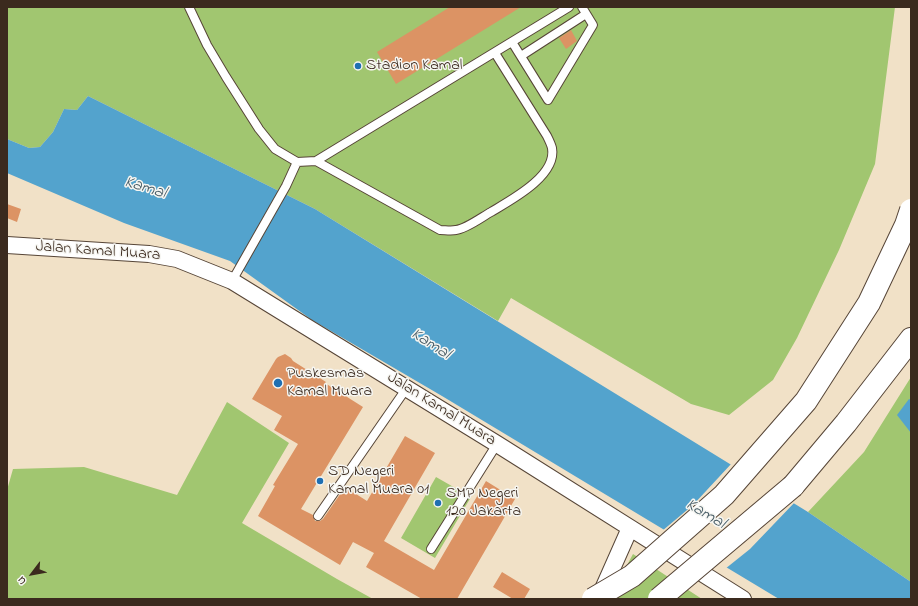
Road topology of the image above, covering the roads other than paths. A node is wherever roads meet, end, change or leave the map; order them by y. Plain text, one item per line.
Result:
1 (189, 7) edge
2 (569, 7) edge
3 (584, 11) edge
4 (512, 42) junction
5 (495, 53) junction
6 (521, 56) junction
7 (316, 161) junction
8 (297, 162) junction
9 (911, 210) edge
10 (7, 245) edge
11 (234, 276) junction
12 (911, 339) edge
13 (406, 388) junction
14 (497, 444) junction
15 (318, 516) dead end
16 (630, 528) junction
17 (431, 549) dead end
18 (593, 599) edge
19 (598, 599) edge
20 (659, 599) edge
21 (743, 599) edge

1 - 8 lane
2 - 4 lane
3 - 6 lane
3 - 6 lane
4 - 5 lane
4 - 6 lane
5 - 7 lane
5 - 7 lane
7 - 8 lane
8 - 11 lane
9 - 18 highway, bridge
10 - 11 street, Jalan Kamal Muara
11 - 13 street, Jalan Kamal Muara
12 - 20 highway, bridge
13 - 14 street, Jalan Kamal Muara
13 - 15 lane
14 - 16 street, Jalan Kamal Muara
14 - 17 lane
16 - 19 street
16 - 21 street, Jalan Kamal Muara

